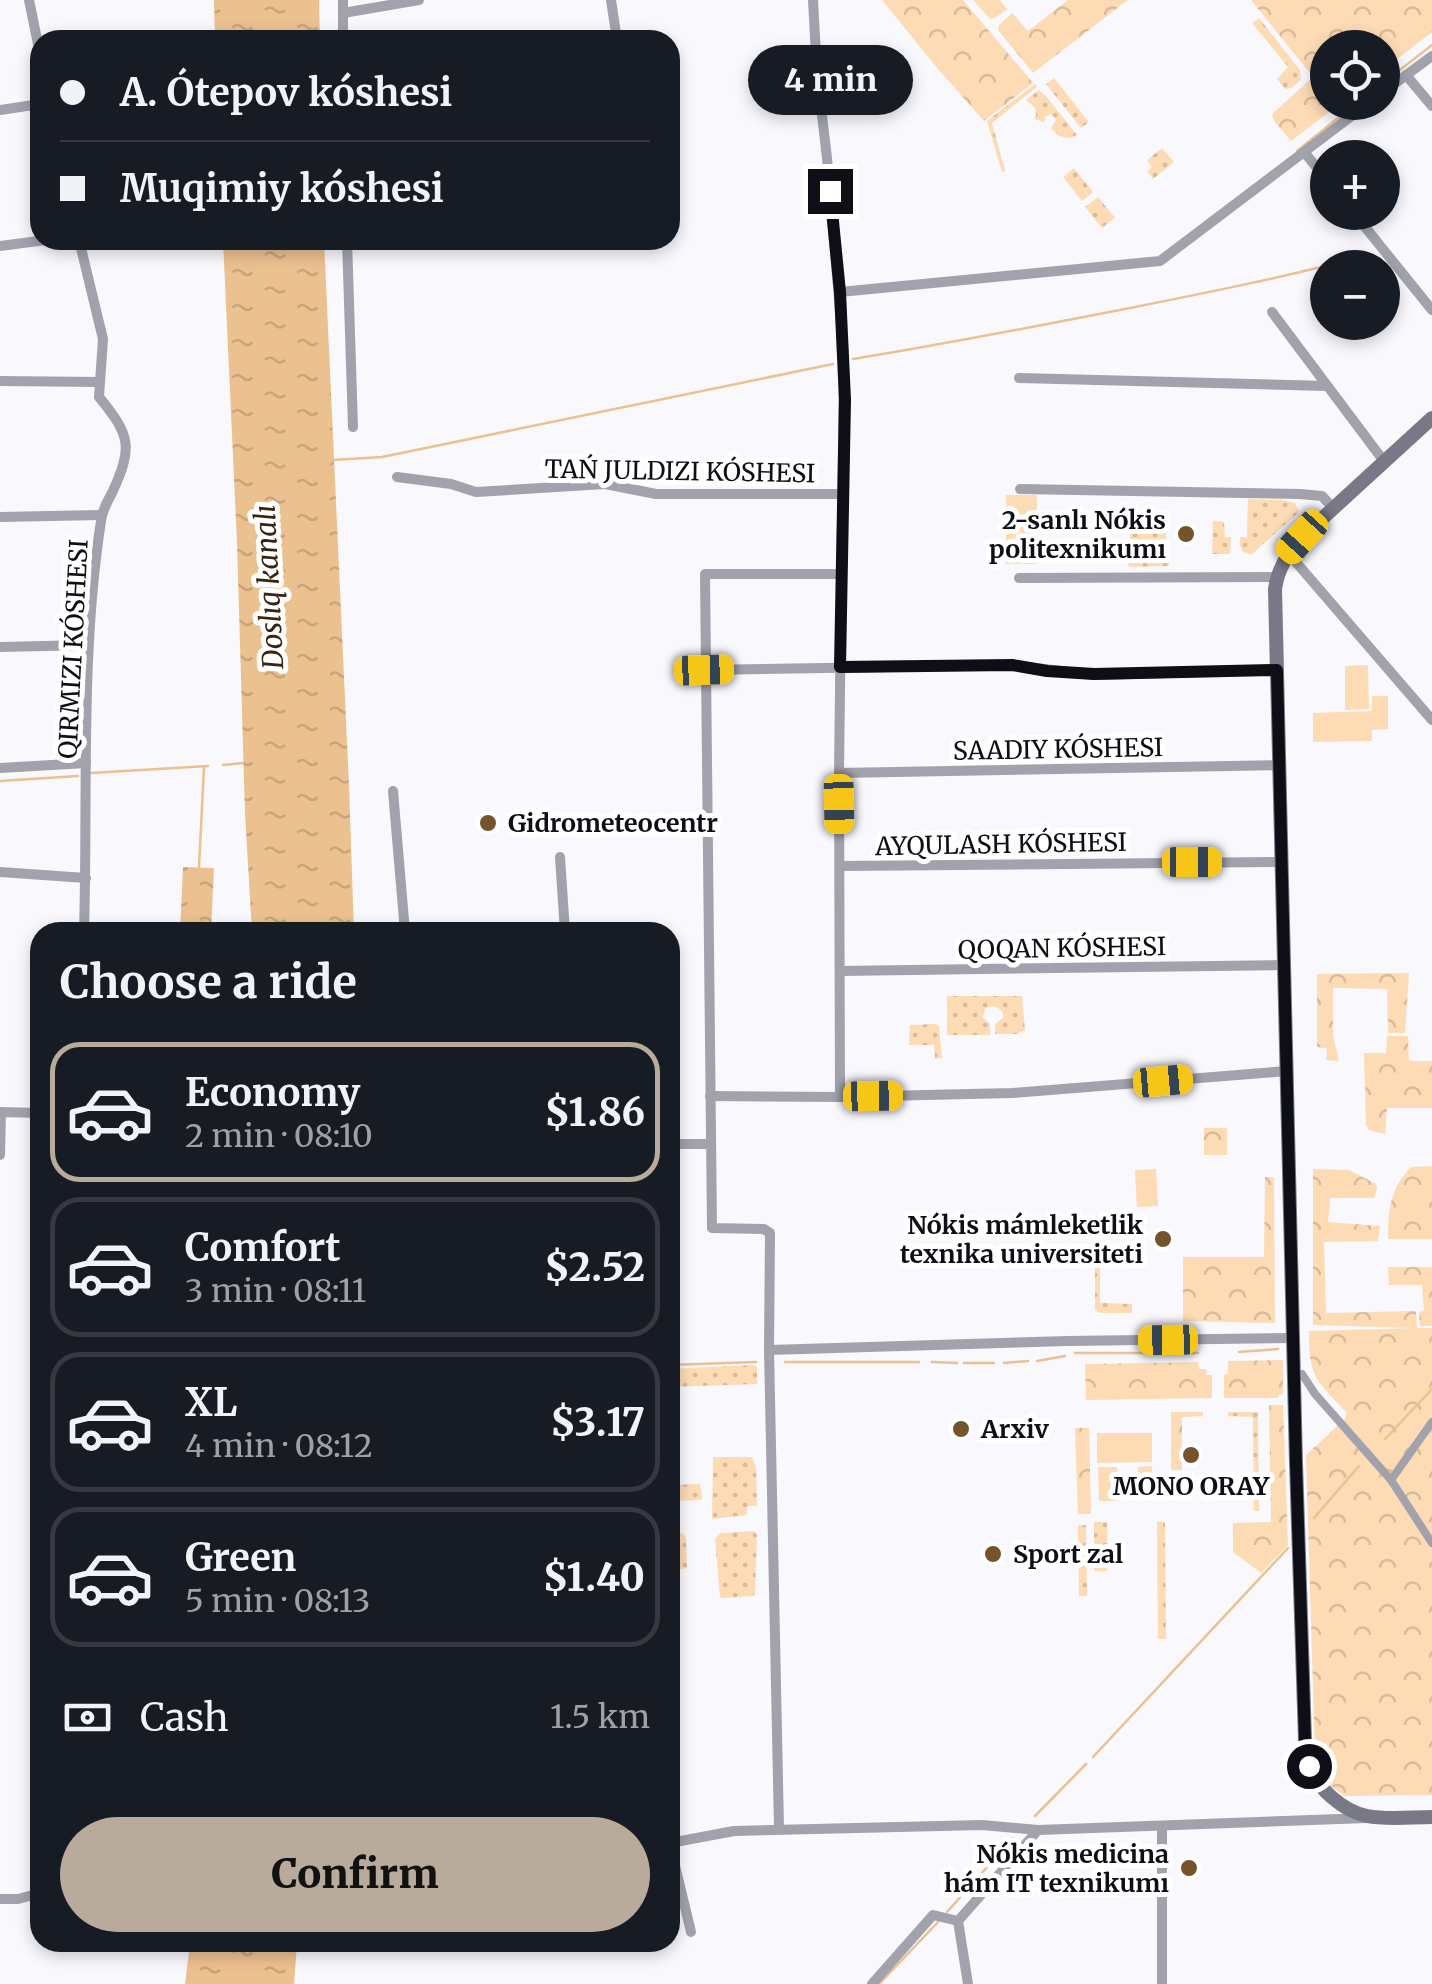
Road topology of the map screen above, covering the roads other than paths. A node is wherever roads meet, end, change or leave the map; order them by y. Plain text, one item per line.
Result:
1 (29, 0) edge
2 (343, 0) edge
3 (419, 0) edge
4 (611, 0) edge
5 (813, 0) edge
6 (343, 13) junction
7 (35, 30) edge
8 (343, 30) edge
9 (616, 30) edge
10 (1432, 56) edge
11 (1406, 75) junction
12 (1400, 80) edge
13 (30, 106) edge
14 (1432, 106) edge
15 (0, 110) edge
16 (1346, 120) edge
17 (1304, 152) junction
18 (1310, 159) edge
19 (1368, 230) edge
20 (30, 242) edge
21 (0, 246) edge
22 (81, 250) edge
23 (347, 250) edge
24 (840, 292) junction
25 (1432, 310) edge
26 (1272, 312) dead end
27 (1019, 378) dead end
28 (0, 381) edge
29 (99, 382) junction
30 (1328, 386) junction
31 (1432, 418) edge
32 (353, 427) dead end
33 (1383, 460) junction
34 (397, 477) dead end
35 (1020, 489) dead end
36 (844, 494) junction
37 (1333, 508) junction
38 (102, 515) junction
39 (0, 517) edge
40 (1288, 553) junction
41 (842, 574) junction
42 (1277, 577) junction
43 (1019, 578) dead end
44 (88, 645) junction
45 (0, 646) edge
46 (840, 667) junction
47 (704, 670) junction
48 (1277, 670) junction
49 (1432, 720) edge
50 (86, 763) junction
51 (1278, 765) junction
52 (0, 768) edge
53 (839, 773) junction
54 (394, 791) dead end
55 (560, 857) dead end
56 (1282, 862) junction
57 (840, 866) junction
58 (0, 872) edge
59 (86, 878) junction
60 (84, 922) edge
61 (404, 922) edge
62 (564, 922) edge
63 (1284, 965) junction
64 (840, 971) junction
65 (1287, 1071) junction
66 (710, 1096) junction
67 (840, 1098) junction
68 (1, 1112) edge
69 (30, 1113) edge
70 (680, 1144) edge
71 (710, 1144) junction
72 (0, 1155) edge
73 (1293, 1338) junction
74 (769, 1350) junction
75 (1302, 1374) dead end
76 (1432, 1422) edge
77 (1391, 1480) junction
78 (1432, 1543) edge
79 (1334, 1799) junction
80 (1371, 1816) junction
81 (1432, 1817) edge
82 (1335, 1820) junction
83 (1162, 1826) junction
84 (780, 1829) junction
85 (1038, 1830) junction
86 (680, 1842) edge
87 (680, 1886) edge
88 (30, 1896) edge
89 (0, 1899) edge
90 (958, 1921) junction
91 (691, 1932) dead end
92 (872, 1984) edge
93 (968, 1984) edge
94 (1162, 1984) edge

1 - 7 street
2 - 6 street
3 - 6 street
4 - 9 street
5 - 24 street
6 - 8 street
10 - 11 street
11 - 12 street
11 - 14 street
13 - 15 street
16 - 17 street
17 - 18 street
17 - 24 street
19 - 25 street
20 - 21 street
22 - 29 street
23 - 32 street
24 - 36 street
26 - 30 street
27 - 30 street
28 - 29 street
29 - 38 street
30 - 33 street
31 - 33 main road
33 - 37 main road
34 - 36 street
35 - 37 street
36 - 41 street
37 - 40 main road
38 - 39 street
38 - 44 street
40 - 42 main road
40 - 49 street
41 - 46 street
41 - 47 street
42 - 43 street
42 - 48 main road
44 - 45 street
44 - 50 street
46 - 47 street
46 - 48 street
46 - 53 street
47 - 66 street
48 - 51 main road
50 - 52 street
50 - 59 street
51 - 53 street, SAADIY KÓSHESI
51 - 56 main road
53 - 57 street
54 - 61 street
55 - 62 street
56 - 57 street, AYQULASH KÓSHESI
56 - 63 main road
57 - 64 street
58 - 59 street
59 - 60 street
63 - 64 street, QOQAN KÓSHESI
63 - 65 main road
64 - 67 street
65 - 67 street
65 - 73 main road
66 - 67 street
66 - 71 street
68 - 69 street
68 - 72 street
70 - 71 street
71 - 74 street
73 - 74 street
73 - 79 main road
74 - 84 street
75 - 77 street
76 - 77 street
77 - 78 street
79 - 80 main road
79 - 82 street
80 - 81 main road
80 - 82 street
82 - 83 street
83 - 85 street
83 - 94 street
84 - 85 street
84 - 86 street
85 - 90 street
87 - 91 street
88 - 89 street
90 - 92 street
90 - 93 street

